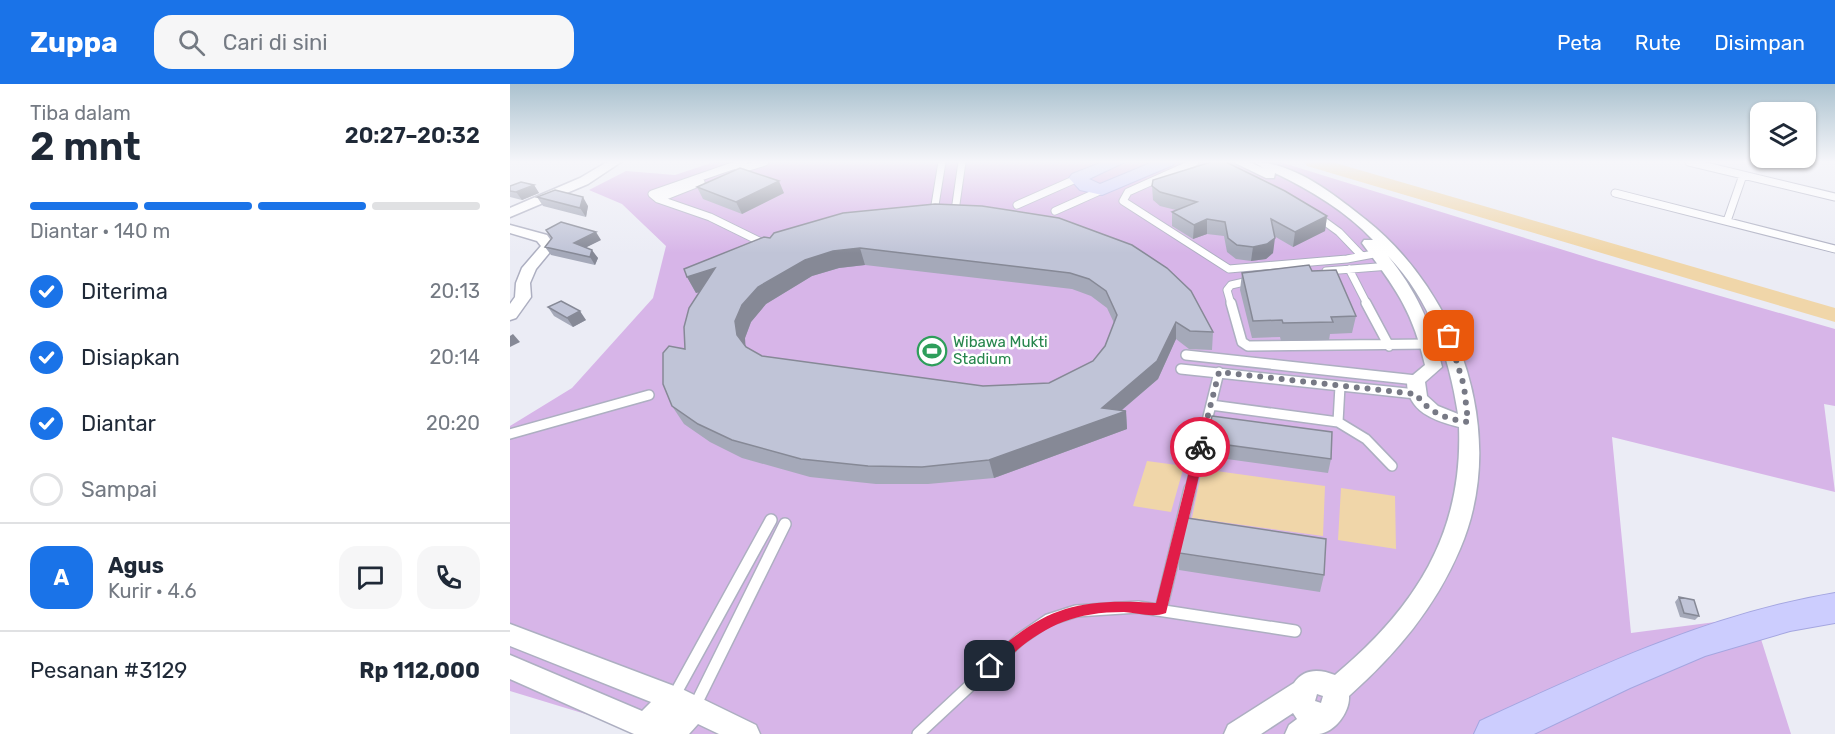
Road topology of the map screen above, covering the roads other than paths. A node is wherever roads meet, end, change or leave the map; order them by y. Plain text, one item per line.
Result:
1 (558, 192) edge
2 (657, 192) edge
3 (677, 192) edge
4 (936, 192) edge
5 (958, 192) edge
6 (1046, 192) edge
7 (1097, 192) edge
8 (1128, 192) edge
9 (1300, 192) edge
10 (1320, 192) edge
11 (1737, 192) edge
12 (1815, 192) edge
13 (1615, 193) dead end
14 (1835, 197) edge
15 (658, 199) junction
16 (956, 204) edge
17 (934, 205) edge
18 (1017, 205) dead end
19 (1306, 209) edge
20 (1055, 211) dead end
21 (510, 213) edge
22 (1727, 221) junction
23 (510, 229) edge
24 (776, 249) edge
25 (1835, 249) edge
26 (1379, 253) junction
27 (1362, 256) junction
28 (1390, 266) junction
29 (1349, 269) junction
30 (1314, 273) edge
31 (1266, 279) edge
32 (510, 315) edge
33 (1429, 344) junction
34 (1389, 346) junction
35 (1186, 355) dead end
36 (1434, 367) junction
37 (1181, 369) dead end
38 (1460, 369) junction
39 (1219, 372) junction
40 (1340, 386) junction
41 (1416, 387) junction
42 (649, 395) dead end
43 (1211, 405) junction
44 (1338, 422) junction
45 (1468, 422) junction
46 (510, 434) edge
47 (1392, 466) dead end
48 (771, 520) dead end
49 (785, 524) dead end
50 (1835, 608) edge
51 (1161, 609) junction
52 (1295, 631) dead end
53 (510, 635) edge
54 (510, 667) edge
55 (683, 703) junction
56 (1329, 704) junction
57 (661, 731) edge
58 (747, 734) edge
59 (918, 734) edge
60 (1237, 734) edge
61 (1298, 734) edge
62 (1493, 734) edge

1 - 21 street
2 - 15 lane
3 - 15 lane
4 - 17 lane
5 - 16 lane
6 - 18 lane
7 - 20 lane
8 - 27 lane
9 - 26 street
10 - 38 street
11 - 22 lane
12 - 14 lane
13 - 22 lane
15 - 24 lane
19 - 27 lane
22 - 25 lane
23 - 32 street
26 - 27 lane
26 - 28 street
28 - 29 lane
28 - 33 street
29 - 30 lane
29 - 34 lane
31 - 34 lane
33 - 34 lane
33 - 36 street
35 - 41 lane
36 - 38 street
36 - 41 street
37 - 39 lane
38 - 45 street
39 - 40 lane
39 - 43 lane
40 - 41 lane
40 - 44 lane
41 - 45 street
42 - 46 lane
43 - 44 lane
43 - 51 lane
44 - 47 lane
45 - 56 street
48 - 55 lane
49 - 55 lane
50 - 62 street
51 - 52 lane
51 - 59 lane
53 - 55 street
54 - 57 street
55 - 57 street
55 - 58 street
56 - 60 street
56 - 61 street

